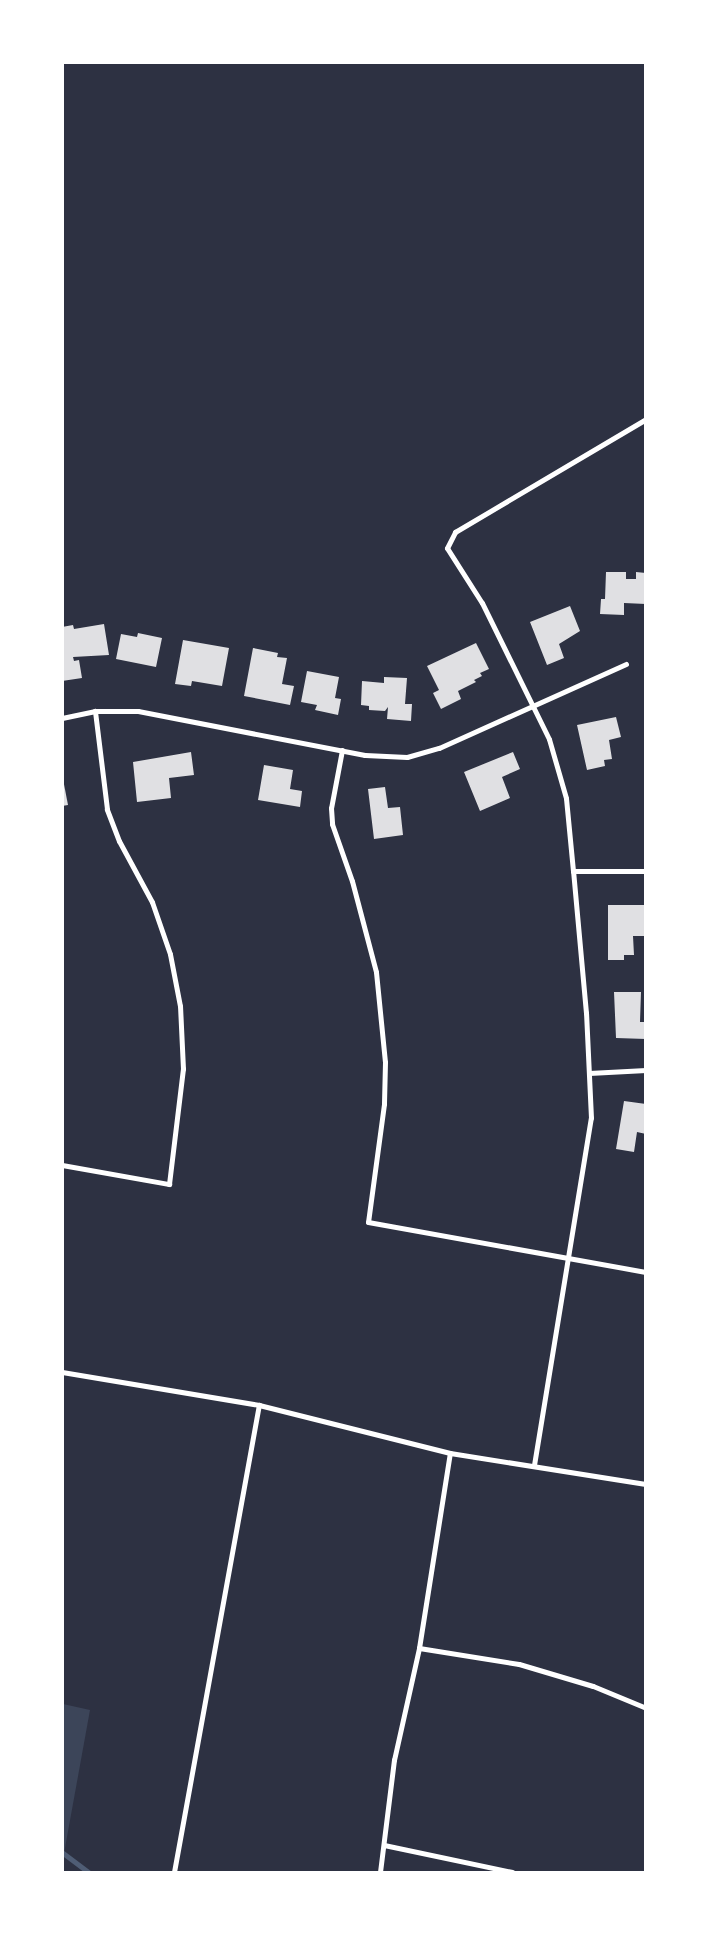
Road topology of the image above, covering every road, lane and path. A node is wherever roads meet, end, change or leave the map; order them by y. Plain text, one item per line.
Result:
1 (646, 419) edge
2 (626, 664) dead end
3 (534, 707) junction
4 (95, 711) junction
5 (62, 718) edge
6 (342, 750) junction
7 (573, 871) junction
8 (646, 871) edge
9 (646, 1070) edge
10 (589, 1073) junction
11 (62, 1165) edge
12 (568, 1259) junction
13 (646, 1272) edge
14 (62, 1372) edge
15 (259, 1405) junction
16 (450, 1453) junction
17 (534, 1465) junction
18 (646, 1484) edge
19 (419, 1648) junction
20 (646, 1708) edge
21 (384, 1845) junction
22 (174, 1872) edge
23 (380, 1872) edge
24 (512, 1872) edge

1 - 3 street
2 - 3 street
3 - 6 street
3 - 7 street
4 - 5 street
4 - 6 street
4 - 11 street
6 - 12 street
7 - 8 street
7 - 10 street
9 - 10 street
10 - 12 street
12 - 13 street
12 - 17 street
14 - 15 street
15 - 16 street
15 - 22 street
16 - 17 street
16 - 19 street
17 - 18 street
19 - 20 street
19 - 21 street
21 - 23 street
21 - 24 street

